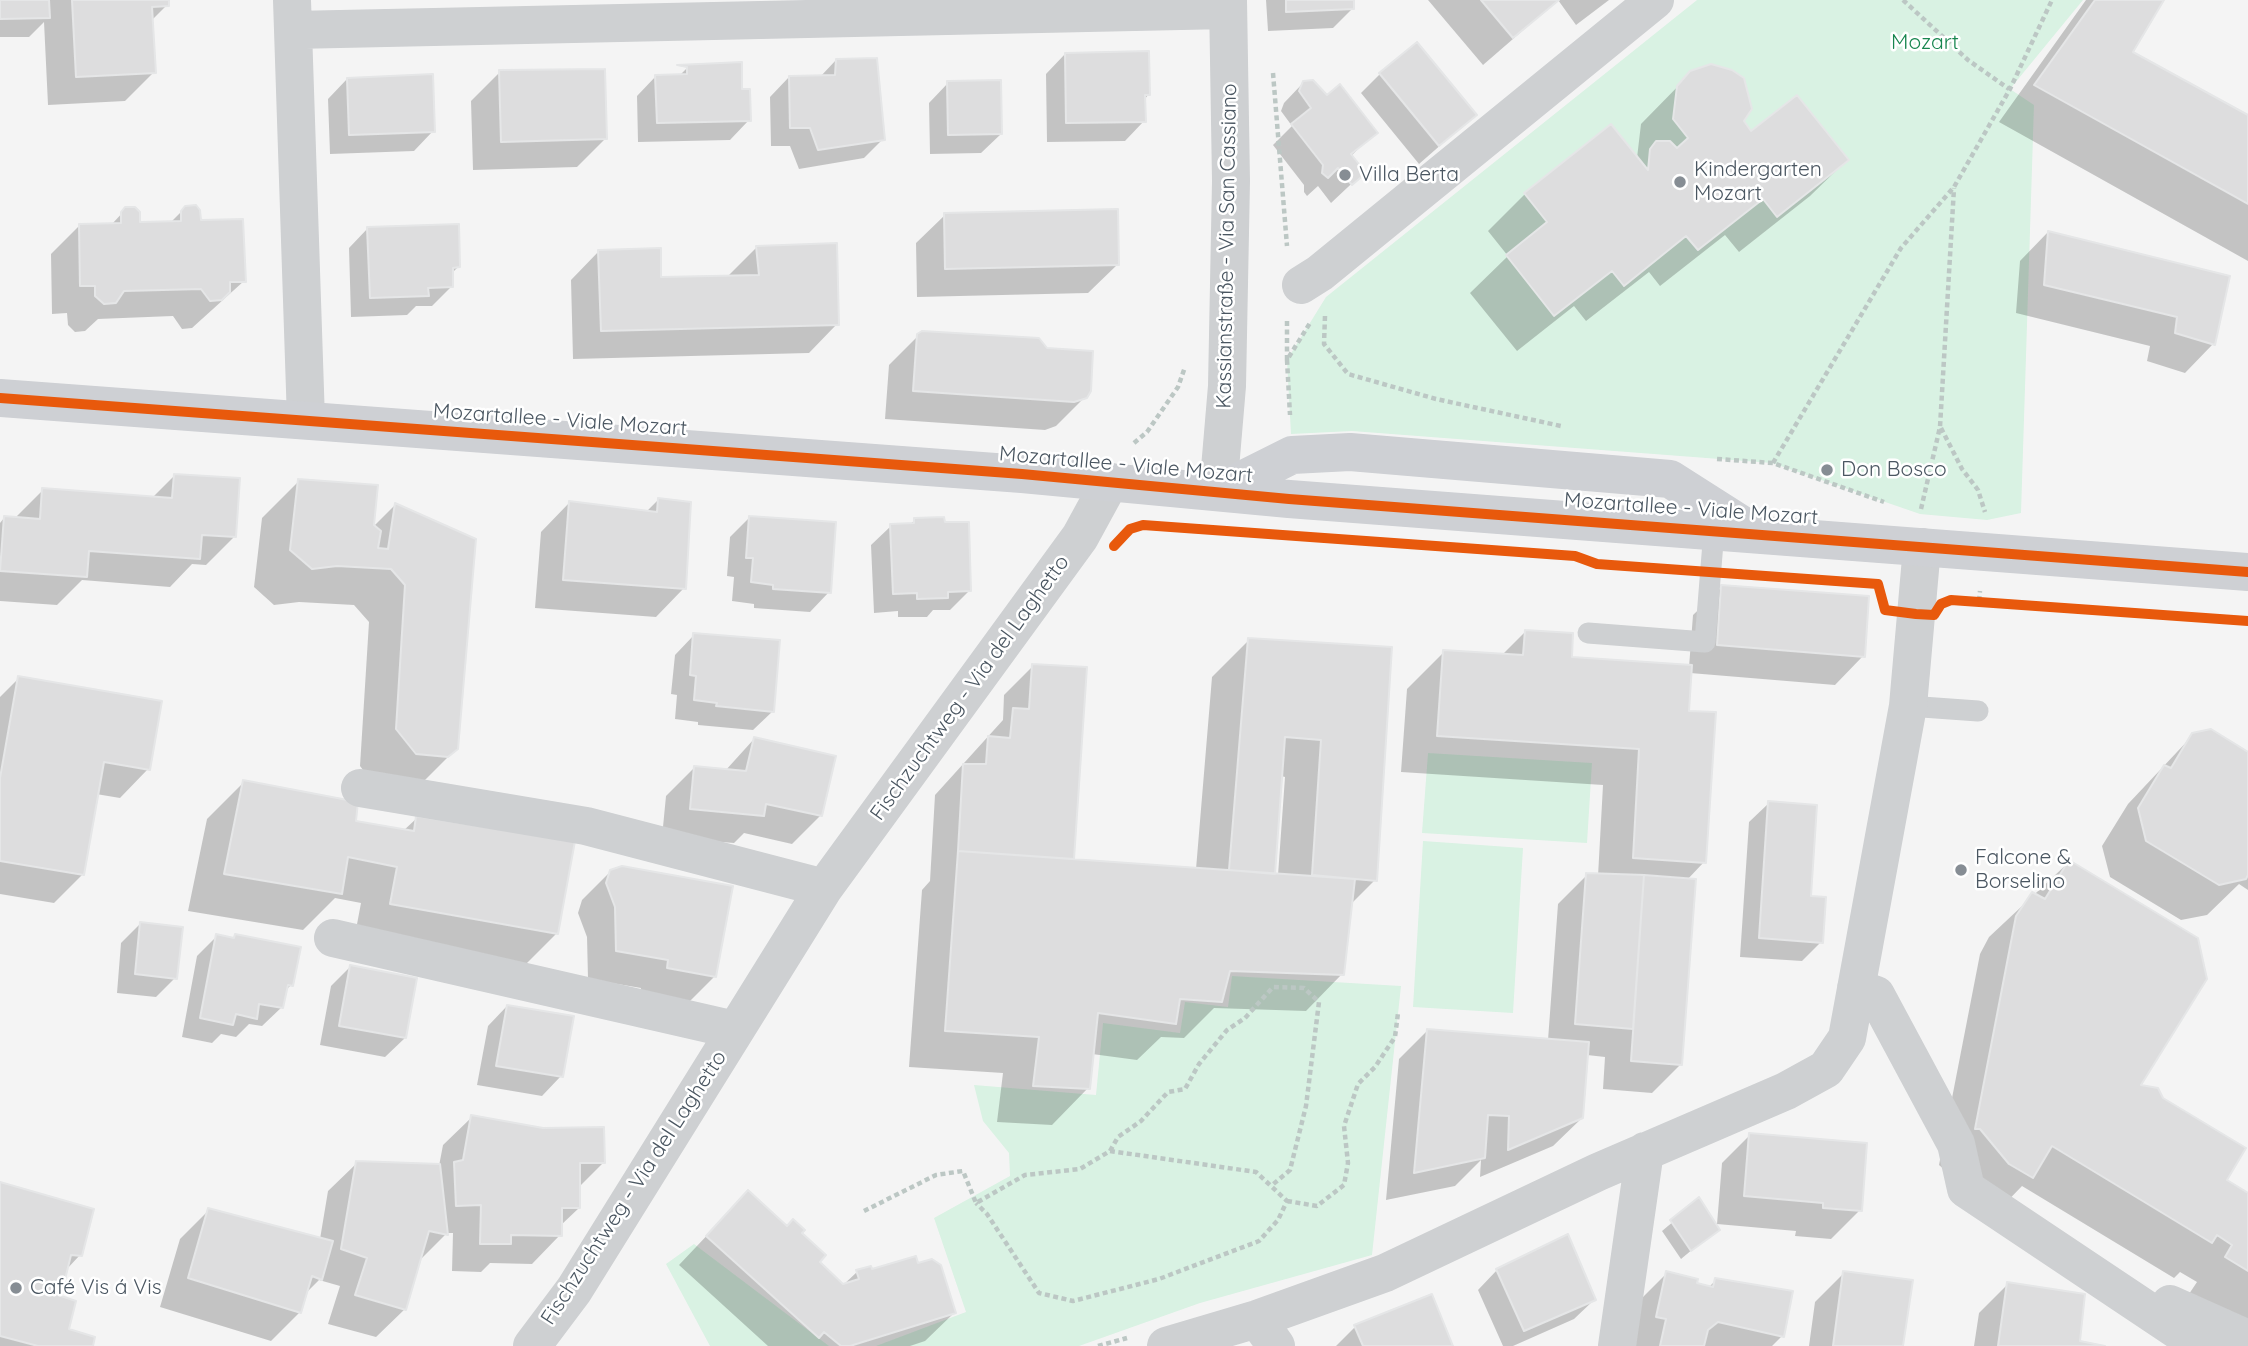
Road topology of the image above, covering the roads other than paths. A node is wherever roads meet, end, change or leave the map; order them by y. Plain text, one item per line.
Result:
1 (1655, 0) edge
2 (1228, 5) edge
3 (293, 15) edge
4 (1313, 297) road end
5 (0, 398) edge
6 (306, 420) junction
7 (1110, 482) junction
8 (1218, 492) junction
9 (1714, 530) junction
10 (1921, 530) junction
11 (1755, 533) junction
12 (2248, 572) edge
13 (1588, 633) dead end
14 (1908, 706) junction
15 (1978, 711) dead end
16 (360, 788) dead end
17 (824, 888) junction
18 (333, 938) dead end
19 (1856, 989) junction
20 (735, 1030) junction
21 (1956, 1144) junction
22 (1645, 1152) junction
23 (1267, 1333) edge
24 (2248, 1339) edge
25 (532, 1346) edge
26 (1166, 1346) edge
27 (1617, 1346) edge
28 (2201, 1346) edge

1 - 4 street
2 - 3 street
2 - 8 street, Kassianstraße - Via San Cassiano
3 - 6 street
5 - 6 street, Mozartallee - Viale Mozart
6 - 7 street, Mozartallee - Viale Mozart
7 - 8 street, Mozartallee - Viale Mozart
7 - 17 street, Fischzuchtweg - Via del Laghetto
8 - 9 street, Mozartallee - Viale Mozart
8 - 11 street, Mozartallee - Viale Mozart
9 - 11 street, Mozartallee - Viale Mozart
9 - 13 lane
10 - 11 street, Mozartallee - Viale Mozart
10 - 12 street, Mozartallee - Viale Mozart
10 - 14 street
14 - 15 lane
14 - 19 street
16 - 17 street
17 - 20 street, Fischzuchtweg - Via del Laghetto
18 - 20 street, Fischzuchtweg - Via del Laghetto
19 - 21 street
19 - 22 street
20 - 25 street, Fischzuchtweg - Via del Laghetto
21 - 24 street
21 - 28 street
22 - 23 street
22 - 27 street
23 - 26 street

